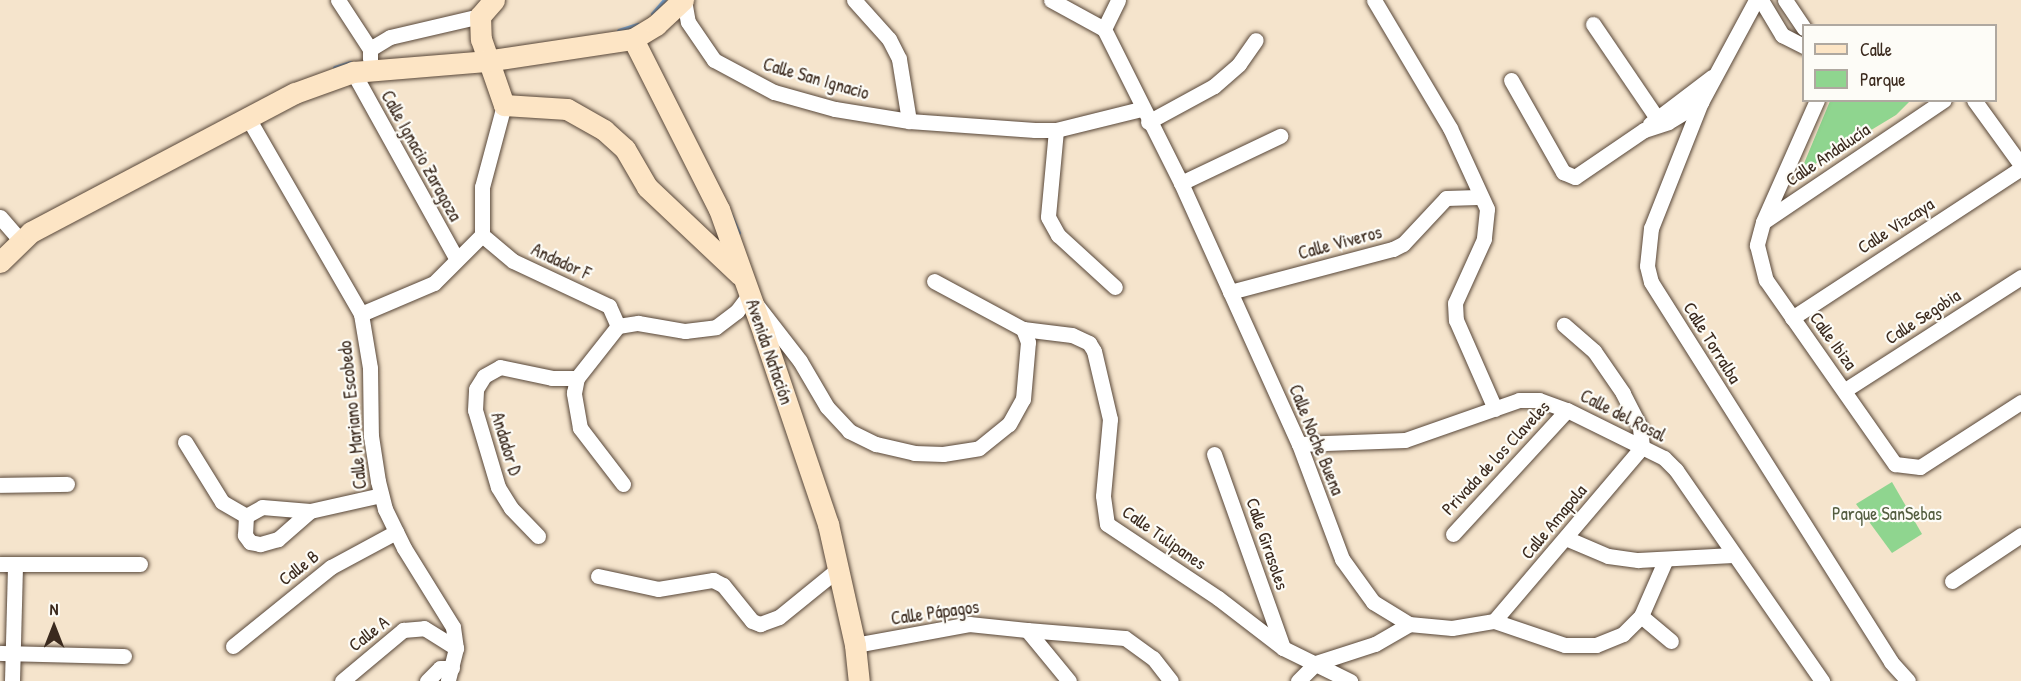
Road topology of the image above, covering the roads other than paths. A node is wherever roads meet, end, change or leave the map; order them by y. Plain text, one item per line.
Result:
1 (338, 0) edge
2 (494, 0) edge
3 (683, 0) edge
4 (854, 0) edge
5 (1051, 0) edge
6 (1118, 0) edge
7 (1374, 0) edge
8 (1756, 0) edge
9 (1761, 0) edge
10 (1785, 0) edge
11 (480, 16) junction
12 (1593, 24) dead end
13 (1802, 26) edge
14 (1104, 29) junction
15 (633, 39) junction
16 (1256, 40) dead end
17 (1802, 45) edge
18 (486, 61) junction
19 (364, 64) junction
20 (1715, 75) junction
21 (1511, 80) dead end
22 (1701, 102) junction
23 (1816, 102) edge
24 (1941, 102) edge
25 (1975, 102) edge
26 (504, 105) junction
27 (1144, 115) junction
28 (249, 118) junction
29 (1657, 118) junction
30 (909, 121) junction
31 (1056, 130) junction
32 (1644, 130) junction
33 (1280, 136) dead end
34 (2021, 166) edge
35 (1181, 183) junction
36 (1478, 197) junction
37 (0, 217) edge
38 (1763, 222) junction
39 (482, 235) junction
40 (20, 240) junction
41 (456, 258) junction
42 (0, 262) edge
43 (2021, 277) edge
44 (934, 281) dead end
45 (746, 286) junction
46 (1115, 287) dead end
47 (1230, 292) junction
48 (361, 315) junction
49 (1792, 318) junction
50 (1564, 325) dead end
51 (618, 326) junction
52 (1023, 329) junction
53 (577, 378) junction
54 (1845, 390) junction
55 (2021, 402) edge
56 (1495, 409) junction
57 (1567, 410) junction
58 (185, 442) dead end
59 (1299, 444) junction
60 (1642, 447) junction
61 (1214, 453) dead end
62 (67, 484) dead end
63 (623, 484) dead end
64 (0, 485) edge
65 (381, 495) junction
66 (310, 511) junction
67 (246, 516) junction
68 (396, 532) junction
69 (1453, 534) dead end
70 (2021, 535) edge
71 (538, 536) dead end
72 (1568, 539) junction
73 (1733, 555) junction
74 (1665, 561) junction
75 (140, 564) dead end
76 (8, 565) edge
77 (838, 569) junction
78 (598, 576) dead end
79 (1952, 581) dead end
80 (1641, 616) junction
81 (1494, 621) junction
82 (1409, 624) junction
83 (1027, 630) junction
84 (1671, 641) dead end
85 (855, 645) junction
86 (233, 646) dead end
87 (456, 648) junction
88 (1282, 648) junction
89 (7, 653) edge
90 (124, 656) dead end
91 (1316, 663) junction
92 (450, 674) edge
93 (12, 681) edge
94 (342, 681) edge
95 (427, 681) edge
96 (859, 681) edge
97 (1069, 681) edge
98 (1171, 681) edge
99 (1298, 681) edge
100 (1350, 681) edge
101 (1822, 681) edge
102 (1908, 681) edge

1 - 19 street, Calle Ignacio Zaragoza
2 - 11 street
3 - 15 street
3 - 30 street, Calle San Ignacio
4 - 30 street
5 - 14 street
6 - 14 street
7 - 36 street
8 - 20 street, Calle Torralba
9 - 17 street
10 - 13 street
11 - 18 street
11 - 19 street
12 - 29 street
14 - 27 street, Calle Noche Buena
15 - 18 street
15 - 45 street, Avenida Natación
16 - 27 street, Calle San Ignacio
18 - 19 street
18 - 26 street
19 - 28 street
19 - 41 street, Calle Ignacio Zaragoza
20 - 22 street, Calle Torralba
20 - 29 street
21 - 32 street
22 - 32 street
22 - 102 street, Calle Torralba
23 - 38 street, Calle Ibiza
24 - 38 street, Calle Andalucía
25 - 34 street
26 - 39 street
26 - 45 street
27 - 31 street, Calle San Ignacio
27 - 35 street, Calle Noche Buena
28 - 40 street
28 - 48 street, Calle Mariano Escobedo
29 - 32 street
30 - 31 street, Calle San Ignacio
31 - 46 street
33 - 35 street
34 - 49 street, Calle Vizcaya
35 - 47 street, Calle Noche Buena
36 - 47 street, Calle Viveros
36 - 56 street
37 - 40 street
38 - 49 street, Calle Ibiza
39 - 41 street
39 - 51 street, Andador F
40 - 42 street
41 - 48 street
43 - 54 street, Calle Segobia
44 - 52 street, Calle Tulipanes
45 - 51 street
45 - 52 street
45 - 77 street, Avenida Natación
47 - 59 street, Calle Noche Buena
48 - 65 street, Calle Mariano Escobedo
49 - 54 street, Calle Ibiza
50 - 60 street
51 - 53 street
52 - 88 street, Calle Tulipanes
53 - 63 street
53 - 71 street, Andador D
54 - 55 street, Calle Ibiza
56 - 57 street, Calle del Rosal
56 - 59 street, Calle del Rosal
57 - 60 street, Calle del Rosal
57 - 69 street, Privada de los Claveles
58 - 67 street
59 - 82 street, Calle Noche Buena
60 - 72 street, Calle Amapola
60 - 73 street, Calle del Rosal
61 - 88 street, Calle Girasoles
62 - 64 street
65 - 66 street
65 - 68 street, Calle Mariano Escobedo
66 - 67 street
66 - 67 street
68 - 86 street, Calle B
68 - 87 street, Calle Mariano Escobedo
70 - 79 street
72 - 74 street
72 - 81 street, Calle Amapola
73 - 74 street
73 - 101 street, Calle del Rosal
74 - 80 street, Calle Noche Buena
75 - 76 street
76 - 89 street
77 - 78 street
77 - 85 street, Avenida Natación
80 - 81 street, Calle Noche Buena
80 - 84 street
81 - 82 street, Calle Noche Buena
82 - 91 street
83 - 85 street, Calle Pápagos
83 - 97 street
83 - 98 street, Calle Pápagos
85 - 96 street, Avenida Natación
87 - 92 street, Calle Mariano Escobedo
87 - 94 street, Calle A
88 - 91 street, Calle Tulipanes
89 - 90 street
89 - 93 street
91 - 99 street
91 - 100 street, Calle Tulipanes
92 - 95 street

